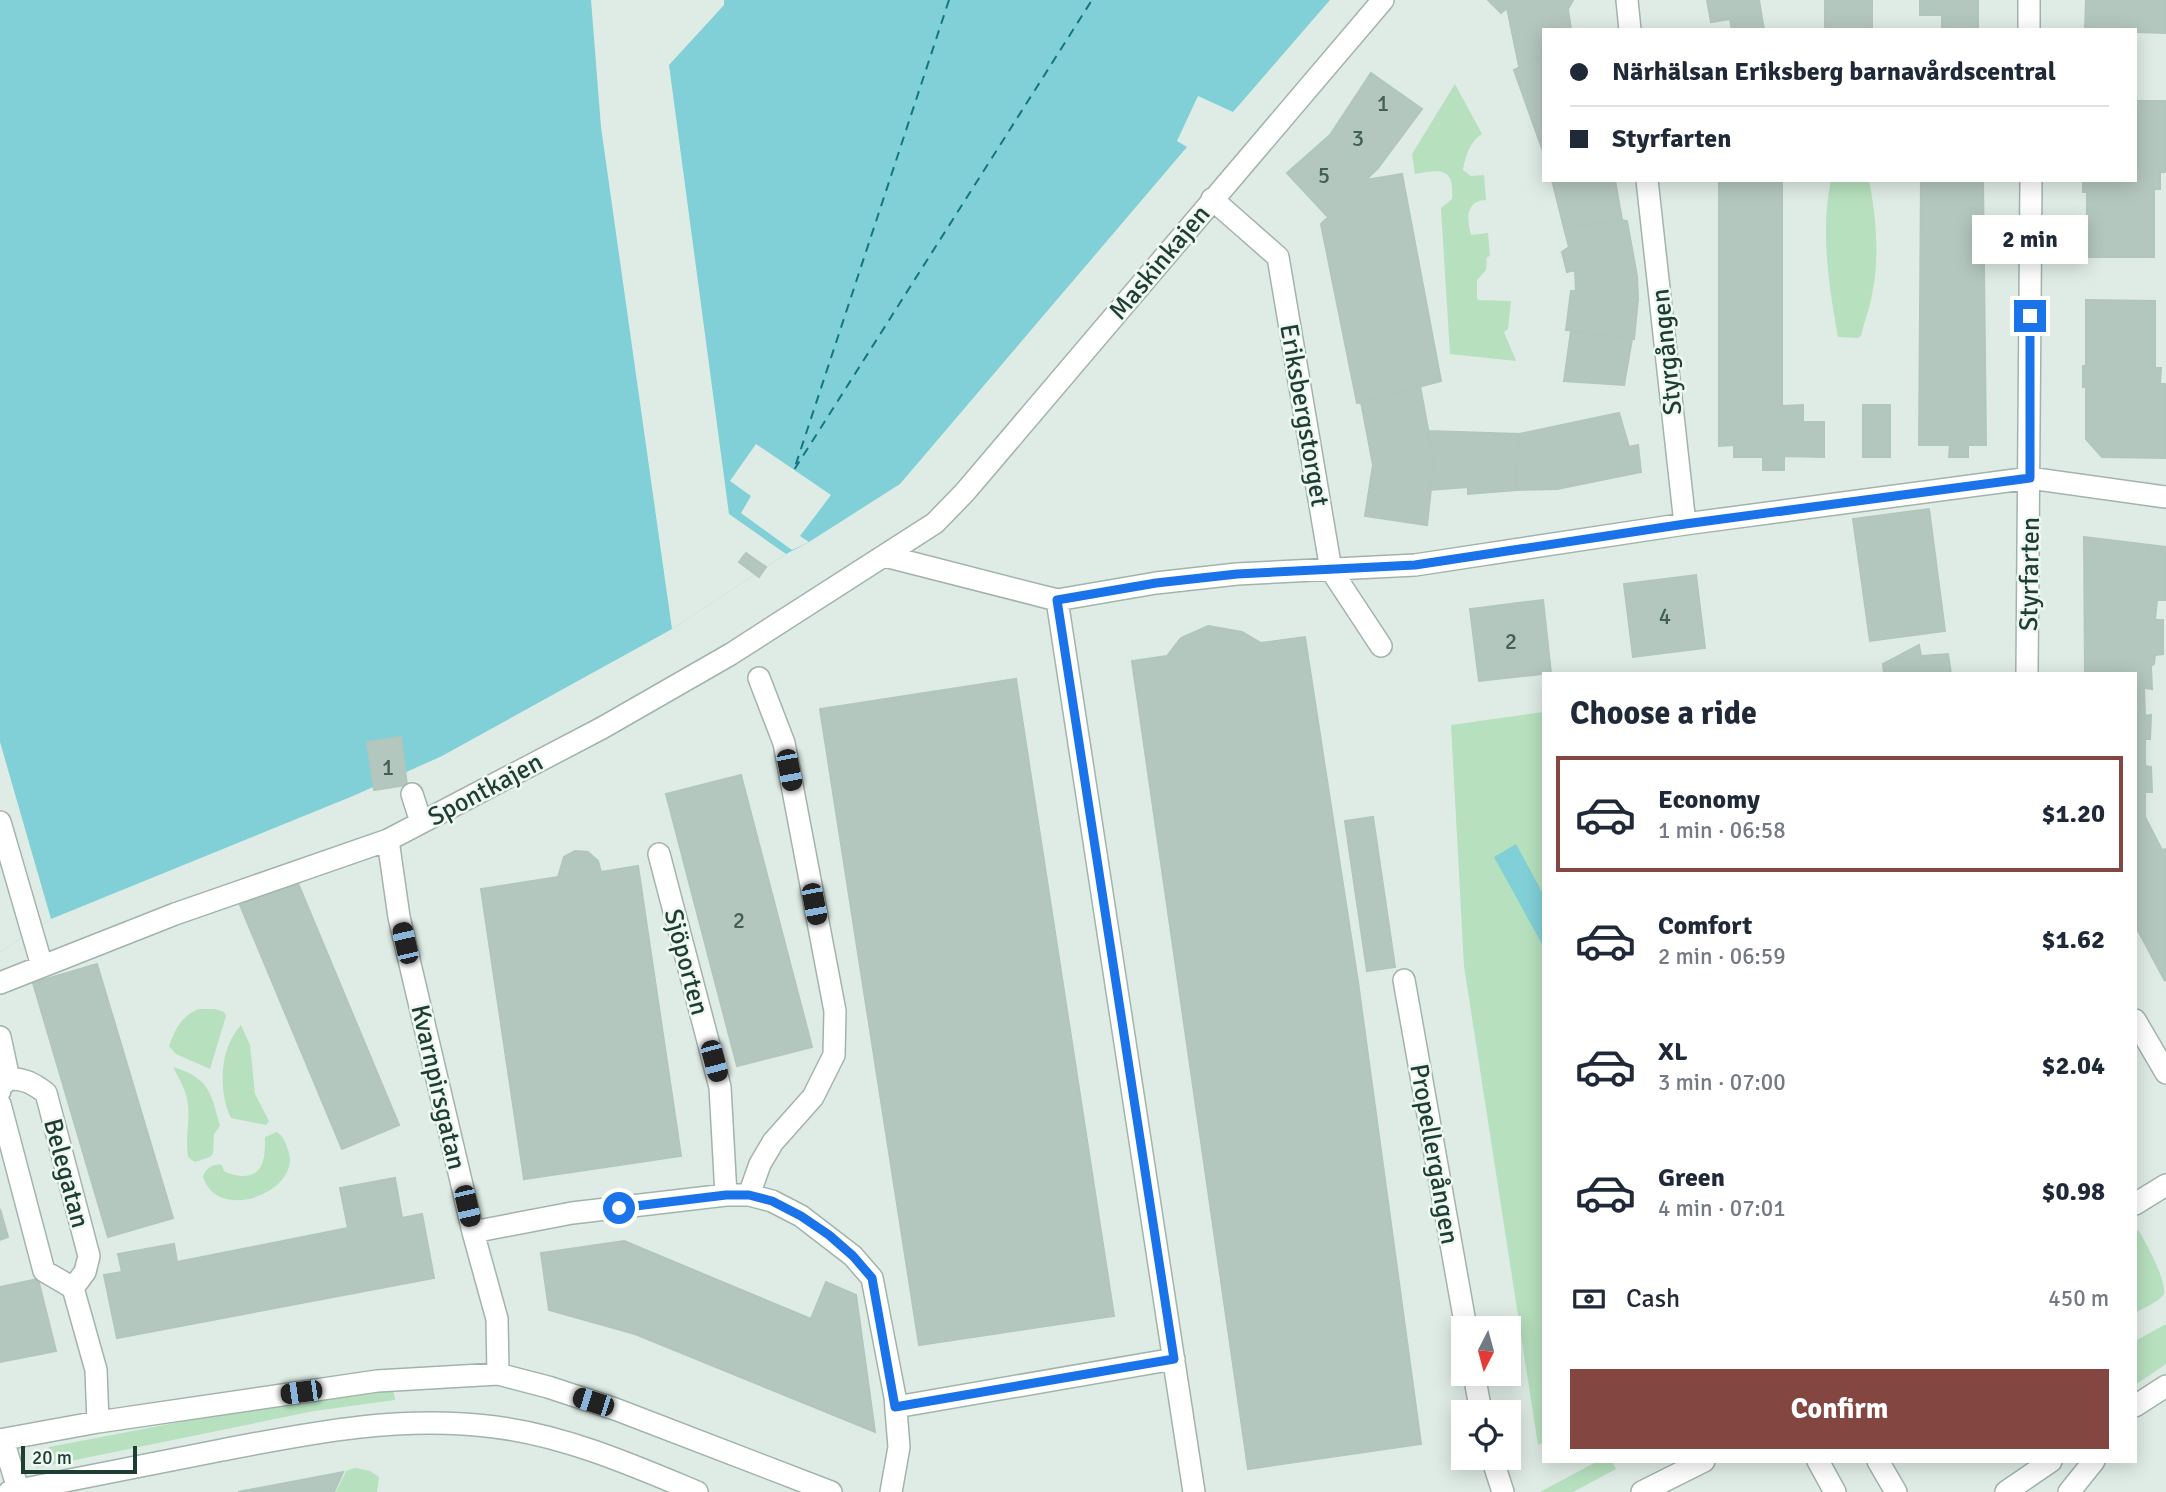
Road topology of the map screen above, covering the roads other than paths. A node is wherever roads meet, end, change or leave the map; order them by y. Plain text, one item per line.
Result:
1 (1382, 0) edge
2 (1627, 0) edge
3 (2029, 0) edge
4 (1630, 28) edge
5 (2029, 28) edge
6 (1647, 182) edge
7 (2031, 182) edge
8 (1212, 199) junction
9 (2030, 478) junction
10 (2166, 497) edge
11 (935, 523) joint
12 (1685, 524) junction
13 (885, 555) junction
14 (1331, 570) junction
15 (1057, 600) junction
16 (1381, 646) dead end
17 (2027, 672) edge
18 (759, 678) dead end
19 (412, 794) dead end
20 (0, 822) edge
21 (421, 822) junction
22 (388, 839) junction
23 (659, 854) dead end
24 (42, 966) junction
25 (1404, 980) dead end
26 (0, 983) edge
27 (2137, 1023) edge
28 (0, 1037) edge
29 (2166, 1073) edge
30 (5, 1085) edge
31 (0, 1104) edge
32 (2166, 1185) edge
33 (726, 1195) junction
34 (749, 1195) junction
35 (2137, 1203) edge
36 (473, 1232) junction
37 (73, 1288) junction
38 (1464, 1316) edge
39 (1174, 1359) junction
40 (498, 1374) junction
41 (2166, 1386) edge
42 (2139, 1405) edge
43 (895, 1407) junction
44 (98, 1422) junction
45 (1, 1440) edge
46 (1700, 1463) edge
47 (1819, 1463) edge
48 (1879, 1463) edge
49 (2048, 1463) edge
50 (2092, 1463) edge
51 (1496, 1470) edge
52 (16, 1491) edge
53 (697, 1492) edge
54 (831, 1492) edge
55 (891, 1492) edge
56 (1194, 1492) edge
57 (1503, 1492) edge
58 (1642, 1492) edge
59 (1835, 1492) edge
60 (1896, 1492) edge
61 (2006, 1492) edge
62 (2069, 1492) edge

1 - 8 street, Maskinkajen
2 - 4 street
3 - 5 street
6 - 12 street, Styrgången
7 - 9 street, Styrfarten
8 - 11 street, Maskinkajen
8 - 14 street, Eriksbergstorget
9 - 10 street
9 - 12 street
9 - 17 street, Styrfarten
11 - 13 street, Spontkajen
12 - 14 street
13 - 15 street
13 - 21 street, Spontkajen
14 - 15 street
14 - 16 street, Eriksbergstorget
15 - 39 street
18 - 34 street
19 - 21 street
20 - 24 street
21 - 22 street, Spontkajen
22 - 24 street, Spontkajen
22 - 36 street, Kvarnpirsgatan
23 - 33 street, Sjöporten
24 - 26 street, Spontkajen
25 - 38 street, Propellergången
27 - 29 street
28 - 30 street, Belegatan
30 - 37 street, Belegatan
31 - 37 street, Belegatan
32 - 35 street
33 - 34 street
33 - 36 street
34 - 43 street
36 - 40 street, Kvarnpirsgatan
37 - 44 street
39 - 43 street
39 - 56 street
40 - 44 street
40 - 54 street
41 - 42 street
43 - 55 street
44 - 45 street
45 - 52 street
46 - 58 street
47 - 59 street
48 - 60 street
49 - 61 street
50 - 62 street
51 - 57 street
52 - 53 street

